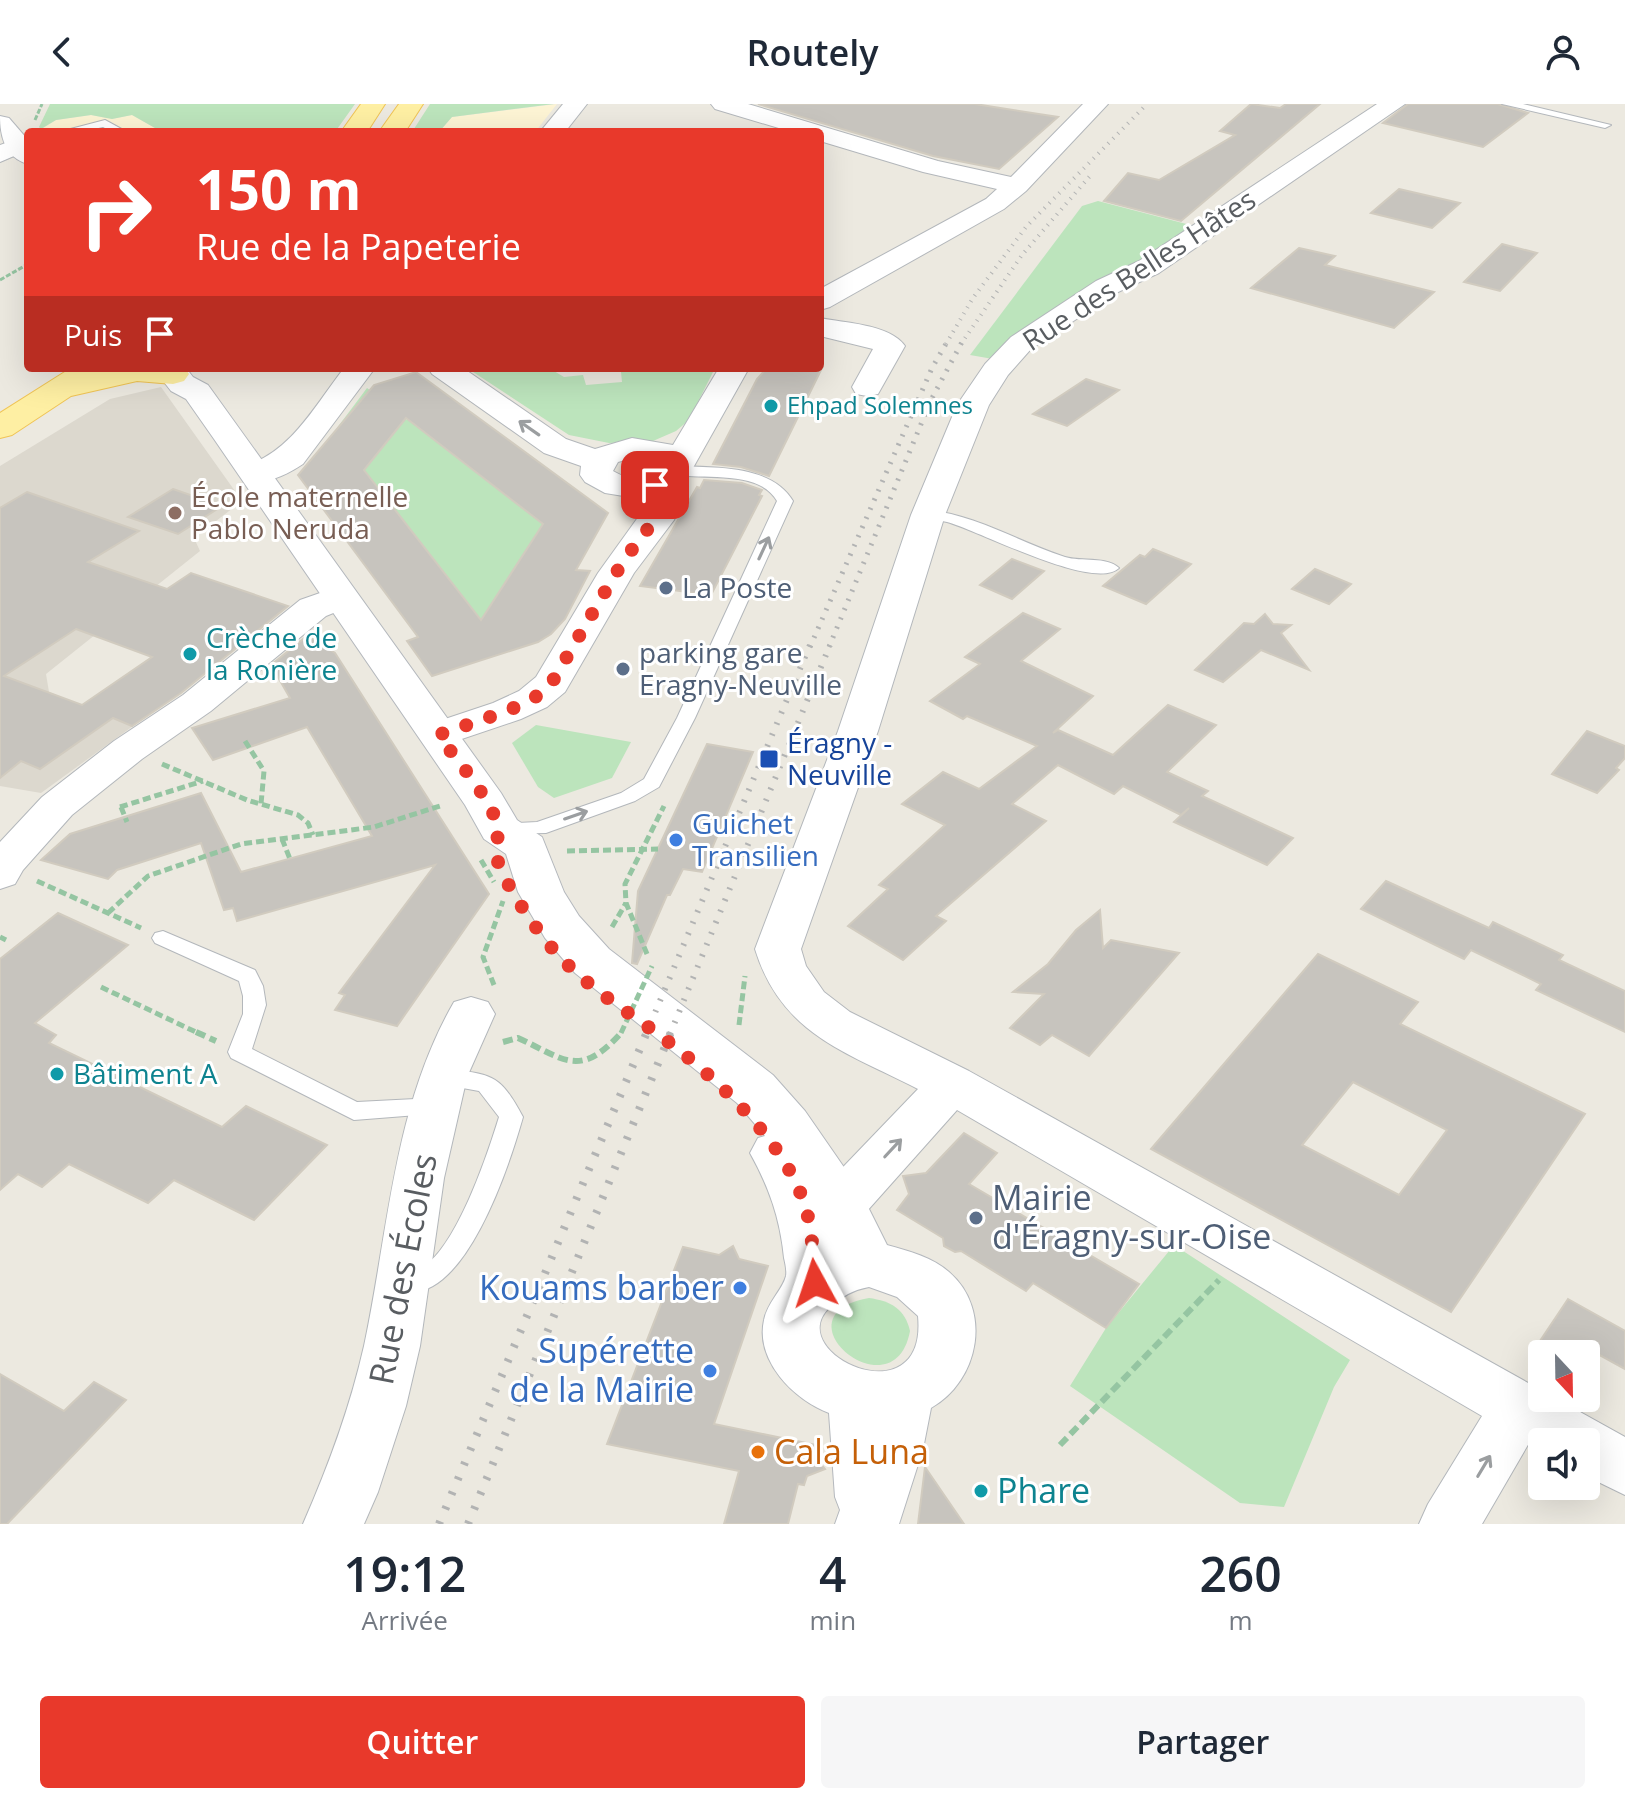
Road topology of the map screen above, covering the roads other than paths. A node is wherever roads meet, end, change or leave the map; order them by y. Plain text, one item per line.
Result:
1 (373, 104) edge
2 (411, 104) edge
3 (575, 104) edge
4 (723, 104) edge
5 (1096, 104) edge
6 (1393, 104) edge
7 (1508, 104) edge
8 (0, 123) edge
9 (1605, 125) dead end
10 (75, 128) edge
11 (114, 128) edge
12 (357, 128) edge
13 (395, 128) edge
14 (555, 128) edge
15 (804, 128) edge
16 (824, 134) edge
17 (16, 152) edge
18 (1017, 186) junction
19 (824, 299) edge
20 (824, 328) edge
21 (78, 372) edge
22 (126, 372) edge
23 (146, 372) edge
24 (357, 372) edge
25 (449, 372) edge
26 (732, 372) edge
27 (182, 376) edge
28 (53, 379) edge
29 (867, 387) dead end
30 (0, 395) edge
31 (0, 428) edge
32 (695, 431) junction
33 (646, 448) junction
34 (599, 461) junction
35 (256, 473) junction
36 (659, 477) junction
37 (928, 515) junction
38 (1111, 568) dead end
39 (340, 597) junction
40 (438, 735) junction
41 (488, 840) junction
42 (1, 868) edge
43 (163, 938) road end
44 (452, 1060) junction
45 (952, 1084) junction
46 (840, 1205) junction
47 (869, 1264) junction
48 (402, 1282) junction
49 (815, 1283) junction
50 (881, 1394) junction
51 (1519, 1407) junction
52 (1556, 1428) edge
53 (1600, 1453) edge
54 (1625, 1468) edge
55 (333, 1524) edge
56 (867, 1524) edge
57 (1449, 1524) edge

1 - 12 main road
2 - 13 main road
3 - 14 street
4 - 15 street
5 - 18 street
6 - 37 street, Rue des Belles Hâtes
7 - 9 lane
8 - 17 main road
10 - 11 lane
16 - 18 street
18 - 19 street
20 - 29 street
21 - 28 main road
22 - 28 main road
23 - 27 main road
24 - 35 street
34 -> 25 street
26 - 32 street
27 - 35 main road
28 - 30 main road
28 - 31 main road
32 - 33 street
32 - 36 street
33 - 34 street
33 - 36 street
34 - 36 street
35 - 39 main road
36 - 40 street
41 -> 36 lane
37 - 38 lane
37 - 45 street, Rue des Belles Hâtes
39 - 40 main road
39 - 42 street
40 - 41 main road
41 - 46 main road
41 - 49 main road
43 - 44 lane
44 - 48 street, Rue des Écoles
44 - 48 lane
46 -> 45 street
45 - 51 street, Rue des Belles Hâtes
46 - 47 main road
47 - 49 main road
47 - 50 main road
48 - 55 street, Rue des Écoles
49 - 50 main road
50 - 56 main road
51 - 52 street, Rue des Belles Hâtes
57 -> 51 street
53 - 54 street

